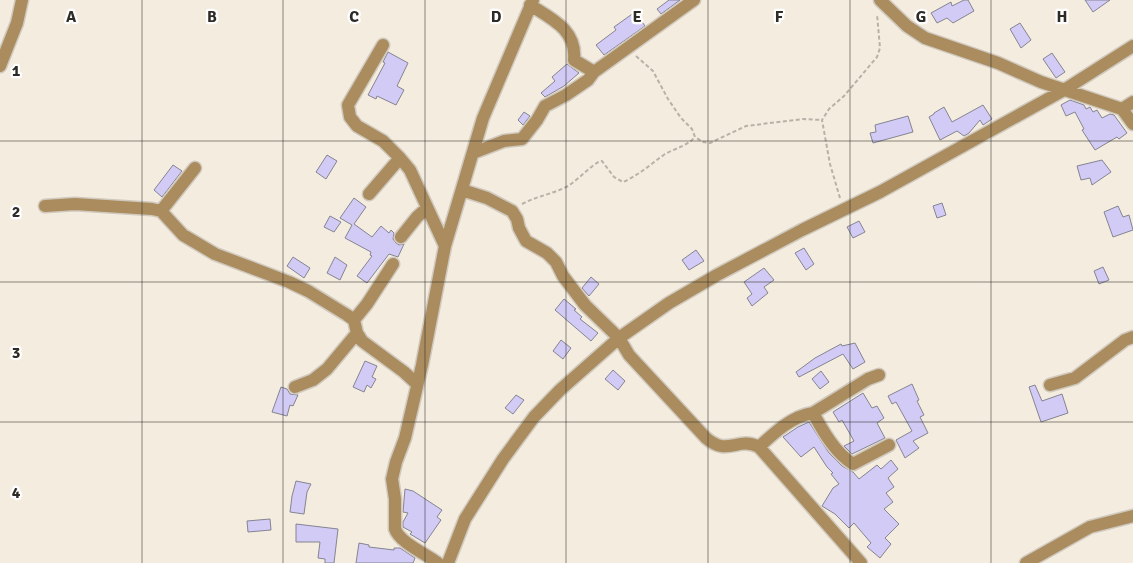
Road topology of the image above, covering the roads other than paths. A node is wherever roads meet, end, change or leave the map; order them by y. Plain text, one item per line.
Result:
1 (22, 0) edge
2 (694, 0) edge
3 (532, 3) edge
4 (878, 4) edge
5 (383, 45) dead end
6 (1133, 46) edge
7 (0, 66) edge
8 (594, 72) junction
9 (1064, 90) junction
10 (1127, 105) edge
11 (1133, 124) edge
12 (473, 152) junction
13 (400, 158) junction
14 (195, 168) dead end
15 (462, 190) junction
16 (369, 194) dead end
17 (45, 206) dead end
18 (427, 208) junction
19 (161, 212) junction
20 (401, 237) dead end
21 (445, 246) junction
22 (393, 264) dead end
23 (354, 320) junction
24 (357, 333) junction
25 (1133, 337) edge
26 (619, 338) junction
27 (879, 375) dead end
28 (417, 384) junction
29 (1050, 385) dead end
30 (295, 387) dead end
31 (813, 413) junction
32 (889, 445) dead end
33 (760, 447) junction
34 (1133, 516) edge
35 (438, 563) edge
36 (448, 563) edge
37 (861, 563) edge
38 (1026, 563) edge

1 - 7 street
2 - 8 street
3 - 8 street
3 - 12 street
4 - 9 street
5 - 13 street
6 - 9 street
8 - 12 street
9 - 10 street
9 - 26 street
10 - 11 street
12 - 15 street
13 - 16 street
13 - 18 street
14 - 19 street
15 - 21 street
15 - 26 street
17 - 19 street
18 - 20 street
18 - 21 street
19 - 23 street
21 - 28 street
22 - 23 street
23 - 24 street
24 - 28 street
24 - 30 street
25 - 29 street
26 - 33 street
26 - 36 street
27 - 31 street
28 - 35 street
31 - 32 street
31 - 33 street
33 - 37 street
34 - 38 street

